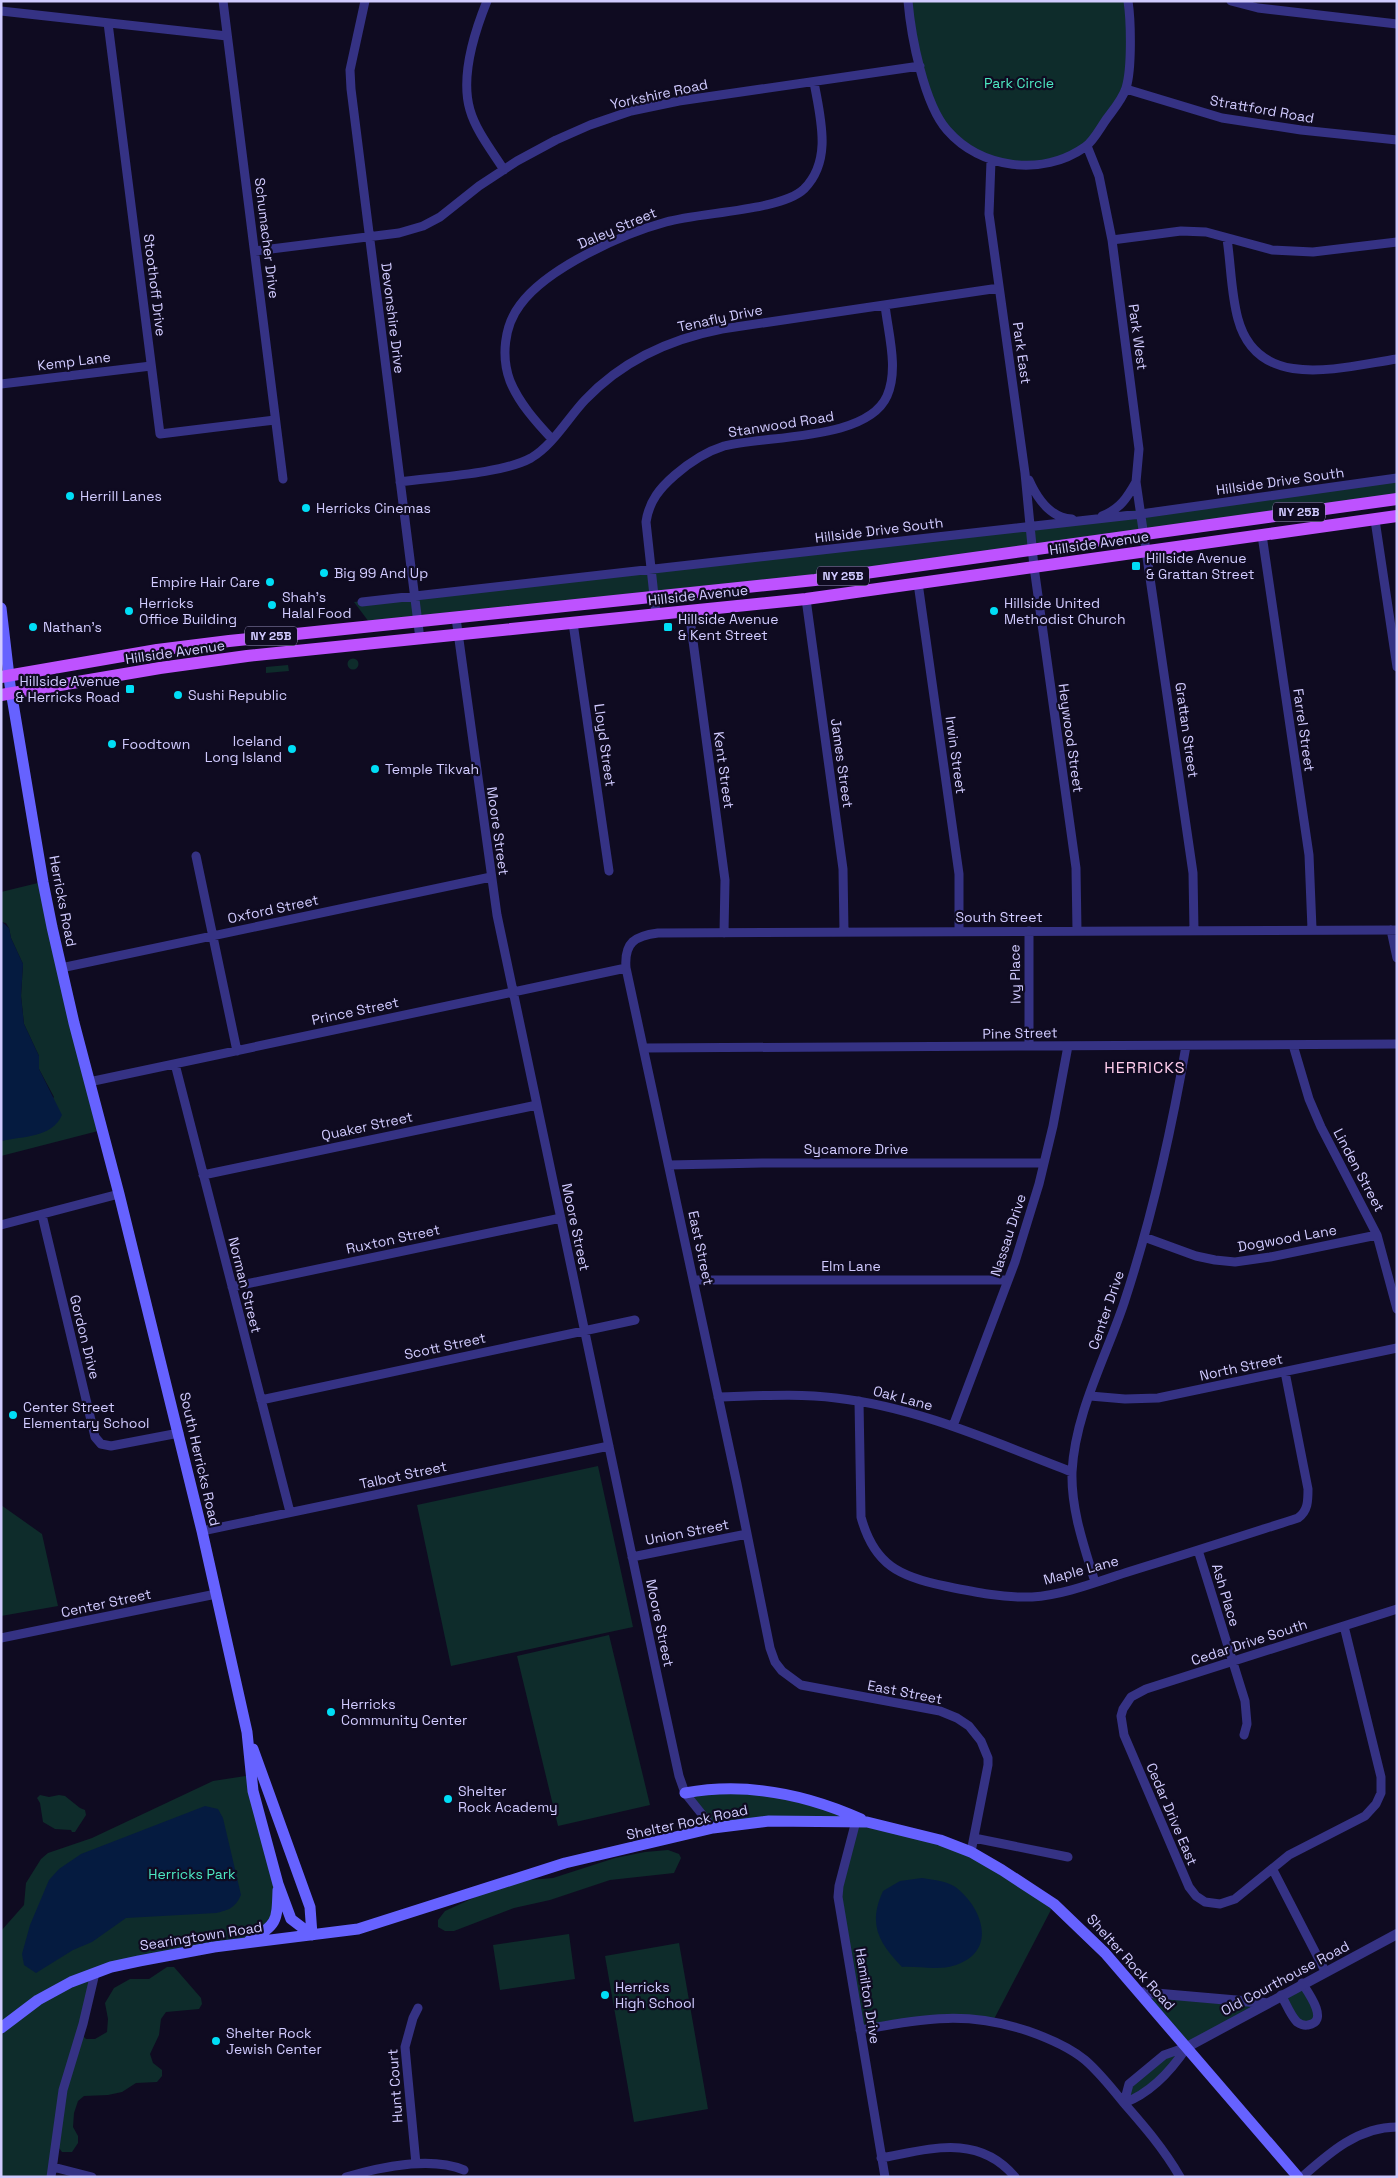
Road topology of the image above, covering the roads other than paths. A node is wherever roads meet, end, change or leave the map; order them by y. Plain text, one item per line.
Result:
1 (223, 1) edge
2 (365, 1) edge
3 (487, 1) edge
4 (908, 1) edge
5 (1128, 1) edge
6 (1231, 1) edge
7 (1, 11) edge
8 (108, 23) junction
9 (1397, 24) edge
10 (227, 36) junction
11 (920, 66) junction
12 (814, 82) junction
13 (1126, 89) junction
14 (1397, 140) edge
15 (1087, 146) junction
16 (991, 161) junction
17 (504, 170) junction
18 (369, 237) junction
19 (1227, 239) junction
20 (1112, 240) junction
21 (1397, 242) edge
22 (255, 251) junction
23 (999, 288) junction
24 (885, 305) junction
25 (1397, 359) edge
26 (151, 366) junction
27 (1, 384) edge
28 (275, 420) junction
29 (552, 439) junction
30 (1026, 473) junction
31 (1397, 478) edge
32 (283, 479) dead end
33 (400, 482) junction
34 (1136, 482) junction
35 (1397, 498) edge
36 (1141, 514) junction
37 (1397, 516) edge
38 (1089, 520) junction
39 (1375, 520) junction
40 (1030, 527) junction
41 (1144, 534) junction
42 (1262, 535) junction
43 (1032, 550) junction
44 (1147, 551) junction
45 (1034, 567) junction
46 (650, 570) junction
47 (918, 583) junction
48 (414, 596) junction
49 (654, 598) junction
50 (806, 599) junction
51 (362, 602) dead end
52 (1, 608) edge
53 (689, 611) junction
54 (656, 614) junction
55 (456, 618) junction
56 (418, 622) junction
57 (573, 623) junction
58 (457, 635) junction
59 (420, 639) junction
60 (1397, 666) edge
61 (5, 676) edge
62 (6, 694) edge
63 (196, 856) dead end
64 (609, 871) dead end
65 (491, 877) junction
66 (1312, 929) junction
67 (1394, 930) edge
68 (960, 931) junction
69 (1028, 931) junction
70 (1077, 931) junction
71 (1194, 931) junction
72 (844, 932) junction
73 (724, 933) junction
74 (213, 936) junction
75 (1397, 958) edge
76 (61, 968) junction
77 (626, 968) junction
78 (513, 992) junction
79 (1397, 1044) edge
80 (1293, 1045) junction
81 (1029, 1046) junction
82 (1068, 1046) junction
83 (1186, 1046) junction
84 (644, 1048) junction
85 (236, 1051) junction
86 (175, 1064) junction
87 (89, 1082) junction
88 (537, 1105) junction
89 (1044, 1163) junction
90 (669, 1165) junction
91 (203, 1175) junction
92 (119, 1194) junction
93 (42, 1215) junction
94 (560, 1218) junction
95 (1, 1226) edge
96 (1377, 1235) junction
97 (1144, 1237) junction
98 (693, 1280) junction
99 (1008, 1280) junction
100 (232, 1287) junction
101 (1397, 1308) edge
102 (635, 1320) dead end
103 (584, 1331) junction
104 (1397, 1348) edge
105 (1285, 1372) junction
106 (1090, 1396) junction
107 (718, 1397) junction
108 (261, 1400) junction
109 (859, 1401) junction
110 (953, 1426) junction
111 (179, 1433) junction
112 (608, 1446) junction
113 (1072, 1472) junction
114 (290, 1512) junction
115 (202, 1530) junction
116 (746, 1534) junction
117 (1198, 1550) junction
118 (632, 1557) junction
119 (1094, 1582) junction
120 (216, 1594) junction
121 (1397, 1608) edge
122 (1344, 1626) junction
123 (1, 1638) edge
124 (1232, 1661) junction
125 (1121, 1716) joint
126 (247, 1732) junction
127 (1244, 1735) dead end
128 (685, 1793) junction
129 (861, 1821) junction
130 (713, 1828) junction
131 (974, 1838) junction
132 (971, 1852) junction
133 (1068, 1856) dead end
134 (1273, 1870) junction
135 (278, 1884) junction
136 (1397, 1934) edge
137 (312, 1935) junction
138 (246, 1943) junction
139 (1325, 1971) junction
140 (95, 1972) junction
141 (1302, 1983) junction
142 (1139, 1992) junction
143 (1281, 1995) junction
144 (1266, 2003) junction
145 (418, 2008) dead end
146 (1, 2028) edge
147 (860, 2030) junction
148 (1186, 2047) junction
149 (1124, 2103) junction
150 (1397, 2126) edge
151 (882, 2158) junction
152 (416, 2164) junction
153 (464, 2170) dead end
154 (52, 2172) edge
155 (92, 2177) edge
156 (346, 2177) edge
157 (885, 2177) edge
158 (1015, 2177) edge
159 (1180, 2177) edge
160 (1298, 2177) edge
161 (1302, 2177) edge

1 - 10 street, Schumacher Drive
2 - 18 street, Devonshire Drive
3 - 17 street
4 - 11 street
5 - 13 street
6 - 9 street
7 - 8 street
8 - 10 street
8 - 26 street, Stoothoff Drive
10 - 22 street, Schumacher Drive
11 - 12 street, Yorkshire Road
11 - 16 street
12 - 17 street, Yorkshire Road
12 - 29 street, Daley Street
13 - 14 street, Strattford Road
13 - 15 street
15 - 16 street
15 - 20 street, Park West
16 - 23 street, Park East
17 - 18 street, Yorkshire Road
18 - 22 street, Yorkshire Road
18 - 33 street, Devonshire Drive
19 - 20 street
19 - 21 street
19 - 25 street
20 - 34 street, Park West
22 - 28 street, Schumacher Drive
23 - 24 street, Tenafly Drive
23 - 30 street, Park East
24 - 29 street, Tenafly Drive
24 - 46 street, Stanwood Road
26 - 27 street, Kemp Lane
26 - 28 street, Stoothoff Drive
28 - 32 street, Schumacher Drive
29 - 33 street, Tenafly Drive
30 - 38 street
30 - 40 street, Park East
31 - 36 street, Hillside Drive South
33 - 48 street, Devonshire Drive
34 - 36 street, Park West
34 - 38 street
35 - 41 main road, Hillside Avenue / NY 25B
36 - 38 street, Hillside Drive South
36 - 41 street, Park West
37 - 39 main road, Hillside Avenue / NY 25B
38 - 40 street, Hillside Drive South
39 - 42 main road, Hillside Avenue / NY 25B
39 - 60 street
40 - 43 street, Park East
40 - 46 street, Hillside Drive South
41 - 43 main road, Hillside Avenue / NY 25B
41 - 44 street, Grattan Street
42 - 44 main road, Hillside Avenue / NY 25B
42 - 66 street, Farrel Street
43 - 45 street, Heywood Street
43 - 49 main road, Hillside Avenue / NY 25B
44 - 45 main road, Hillside Avenue / NY 25B
44 - 71 street, Grattan Street
45 - 47 main road, Hillside Avenue / NY 25B
45 - 70 street, Heywood Street
46 - 48 street, Hillside Drive South
46 - 49 street, Stanwood Road
47 - 50 main road, Hillside Avenue / NY 25B
47 - 68 street, Irwin Street
48 - 51 street, Hillside Drive South
48 - 56 street, Devonshire Drive
49 - 54 street, Stanwood Road
49 - 55 main road, Hillside Avenue / NY 25B
50 - 53 main road, Hillside Avenue / NY 25B
50 - 72 street, James Street
52 - 61 main road, Herricks Road
53 - 54 main road, Hillside Avenue / NY 25B
53 - 73 street, Kent Street
54 - 57 main road, Hillside Avenue / NY 25B
55 - 56 main road, Hillside Avenue / NY 25B
55 - 58 street, Moore Street
56 - 59 street, Devonshire Drive
56 - 61 main road, Hillside Avenue / NY 25B
57 - 58 main road, Hillside Avenue / NY 25B
57 - 64 street, Lloyd Street
58 - 59 main road, Hillside Avenue / NY 25B
58 - 65 street, Moore Street
59 - 62 main road, Hillside Avenue / NY 25B
61 - 62 main road, Herricks Road
62 - 76 main road, Herricks Road
63 - 74 street
65 - 74 street, Oxford Street
65 - 78 street, Moore Street
66 - 67 street, South Street
66 - 71 street, South Street
67 - 75 street
68 - 69 street, South Street
68 - 72 street, South Street
69 - 70 street, South Street
69 - 81 street, Ivy Place
70 - 71 street, South Street
72 - 73 street, South Street
73 - 77 street, South Street
74 - 76 street, Oxford Street
74 - 85 street
76 - 87 main road, Herricks Road
77 - 78 street, Prince Street
77 - 84 street, East Street
78 - 85 street, Prince Street
78 - 88 street, Moore Street
79 - 80 street, Pine Street
80 - 83 street, Pine Street
80 - 96 street, Linden Street
81 - 82 street, Pine Street
81 - 84 street, Pine Street
82 - 83 street, Pine Street
82 - 89 street, Nassau Drive
83 - 97 street, Center Drive
84 - 90 street, East Street
85 - 86 street, Prince Street
86 - 87 street, Prince Street
86 - 91 street, Norman Street
87 - 92 main road, Herricks Road
88 - 91 street, Quaker Street
88 - 94 street, Moore Street
89 - 90 street, Sycamore Drive
89 - 99 street, Nassau Drive
90 - 98 street, East Street
91 - 100 street, Norman Street
92 - 93 street
92 - 111 main road, South Herricks Road
93 - 95 street
93 - 111 street, Gordon Drive
94 - 100 street, Ruxton Street
94 - 103 street, Moore Street
96 - 97 street, Dogwood Lane
96 - 101 street, Linden Street
97 - 106 street, Center Drive
98 - 99 street, Elm Lane
98 - 107 street, East Street
99 - 110 street, Nassau Drive
100 - 108 street, Norman Street
102 - 103 street, Scott Street
103 - 108 street, Scott Street
103 - 112 street, Moore Street
104 - 105 street, North Street
105 - 106 street, North Street
105 - 117 street, Maple Lane
106 - 113 street, Center Drive
107 - 109 street, Oak Lane
107 - 116 street, East Street
108 - 114 street, Norman Street
109 - 110 street, Oak Lane
109 - 119 street, Maple Lane
110 - 113 street, Oak Lane
111 - 115 main road, South Herricks Road
112 - 114 street, Talbot Street
112 - 118 street, Moore Street
113 - 119 street, Center Drive
114 - 115 street, Talbot Street
115 - 120 main road, South Herricks Road
116 - 118 street, Union Street
116 - 131 street, East Street
117 - 119 street, Maple Lane
117 - 124 street, Ash Place
118 - 128 street, Moore Street
120 - 123 street, Center Street
120 - 126 main road, South Herricks Road
121 - 122 street, Cedar Drive South
122 - 124 street, Cedar Drive South
122 - 134 street
124 - 125 street, Cedar Drive South
124 - 127 street, Ash Place
125 - 134 street, Cedar Drive East
126 - 135 main road, South Herricks Road
126 - 137 main road, South Herricks Road
128 - 129 main road
128 - 130 street, Moore Street
129 - 130 main road, Shelter Rock Road
129 - 132 main road, Shelter Rock Road
129 - 147 street, Hamilton Drive
130 - 137 main road, Shelter Rock Road
131 - 132 street, East Street
131 - 133 street
132 - 142 main road, Shelter Rock Road
134 - 139 street
135 - 137 main road, South Herricks Road
135 - 138 main road
136 - 139 street, Old Courthouse Road
137 - 138 main road, Searingtown Road
138 - 140 main road, Searingtown Road
139 - 141 street, Old Courthouse Road
140 - 146 main road, Searingtown Road
140 - 154 street
141 - 143 street, Old Courthouse Road
141 - 143 street
142 - 144 street
142 - 148 main road, Shelter Rock Road
143 - 144 street, Old Courthouse Road
144 - 148 street, Old Courthouse Road
145 - 152 street, Hunt Court
147 - 149 street
147 - 151 street, Hamilton Drive
148 - 149 street
148 - 149 street
148 - 160 main road, Shelter Rock Road
149 - 159 street
150 - 161 street
151 - 157 street, Hamilton Drive
151 - 158 street
152 - 153 street
152 - 156 street
154 - 155 street

